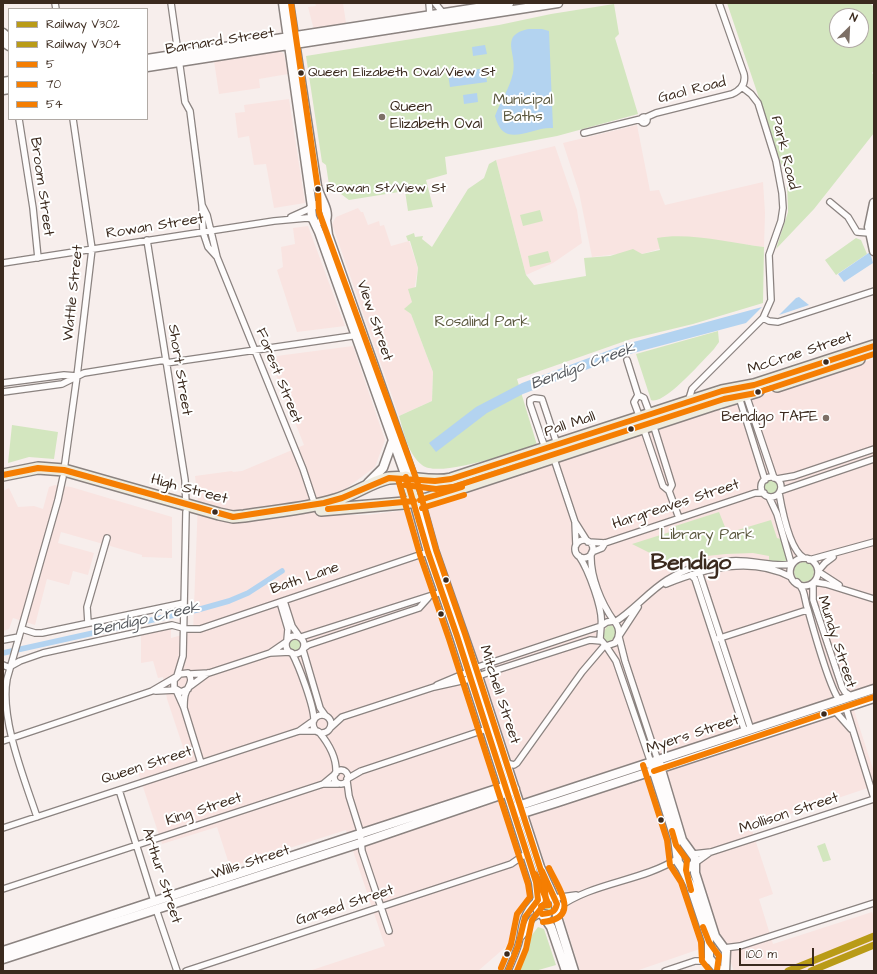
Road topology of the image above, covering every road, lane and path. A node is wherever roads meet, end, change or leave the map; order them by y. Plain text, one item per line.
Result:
1 (171, 3) edge
2 (283, 3) edge
3 (289, 3) edge
4 (429, 3) edge
5 (434, 3) edge
6 (509, 3) edge
7 (558, 3) edge
8 (719, 3) edge
9 (535, 4) edge
10 (486, 7) junction
11 (443, 13) junction
12 (430, 16) junction
13 (479, 16) junction
14 (292, 41) junction
15 (180, 58) junction
16 (148, 59) edge
17 (148, 67) edge
18 (742, 87) junction
19 (19, 120) edge
20 (73, 120) edge
21 (584, 133) dead end
22 (830, 202) dead end
23 (874, 203) edge
24 (324, 205) junction
25 (202, 206) junction
26 (311, 208) junction
27 (287, 219) junction
28 (314, 220) junction
29 (326, 220) junction
30 (211, 231) junction
31 (203, 232) junction
32 (869, 233) junction
33 (147, 240) junction
34 (92, 249) junction
35 (874, 251) edge
36 (217, 257) junction
37 (38, 258) junction
38 (3, 263) edge
39 (874, 291) edge
40 (763, 318) junction
41 (359, 335) junction
42 (874, 346) edge
43 (255, 350) junction
44 (874, 354) edge
45 (627, 360) dead end
46 (165, 362) junction
47 (77, 376) junction
48 (700, 381) junction
49 (3, 383) edge
50 (3, 392) edge
51 (739, 393) junction
52 (638, 395) junction
53 (692, 401) junction
54 (753, 417) junction
55 (746, 419) junction
56 (647, 421) junction
57 (396, 439) junction
58 (557, 444) junction
59 (545, 448) junction
60 (874, 449) edge
61 (553, 456) junction
62 (874, 459) edge
63 (63, 474) junction
64 (410, 477) junction
65 (5, 478) edge
66 (775, 479) junction
67 (765, 480) junction
68 (359, 489) junction
69 (669, 490) junction
70 (763, 490) junction
71 (780, 492) junction
72 (769, 496) junction
73 (417, 501) junction
74 (186, 508) junction
75 (316, 508) junction
76 (679, 518) junction
77 (575, 522) junction
78 (106, 538) dead end
79 (587, 541) junction
80 (874, 542) edge
81 (606, 543) junction
82 (576, 545) junction
83 (431, 551) junction
84 (591, 553) junction
85 (838, 553) junction
86 (579, 556) junction
87 (808, 560) junction
88 (791, 564) junction
89 (699, 572) junction
90 (818, 572) junction
91 (691, 575) junction
92 (791, 577) junction
93 (796, 582) junction
94 (813, 583) junction
95 (658, 588) junction
96 (441, 592) junction
97 (852, 592) junction
98 (874, 599) edge
99 (415, 601) junction
100 (641, 601) junction
101 (282, 602) junction
102 (184, 605) junction
103 (272, 605) junction
104 (420, 608) junction
105 (808, 610) junction
106 (283, 614) junction
107 (614, 621) junction
108 (88, 623) junction
109 (601, 626) junction
110 (22, 629) junction
111 (183, 629) junction
112 (300, 636) junction
113 (619, 636) junction
114 (19, 637) junction
115 (718, 639) junction
116 (3, 640) edge
117 (287, 641) junction
118 (603, 644) junction
119 (303, 649) junction
120 (270, 653) junction
121 (291, 653) junction
122 (183, 656) junction
123 (3, 665) edge
124 (10, 667) junction
125 (209, 673) junction
126 (190, 674) junction
127 (473, 674) junction
128 (176, 676) junction
129 (841, 682) junction
130 (832, 685) junction
131 (188, 688) junction
132 (176, 690) junction
133 (874, 690) edge
134 (152, 692) junction
135 (852, 697) junction
136 (874, 698) edge
137 (840, 701) junction
138 (184, 708) junction
139 (846, 708) junction
140 (835, 711) junction
141 (326, 716) junction
142 (342, 717) junction
143 (314, 720) junction
144 (492, 720) junction
145 (330, 728) junction
146 (487, 729) junction
147 (299, 731) junction
148 (748, 731) junction
149 (318, 732) junction
150 (853, 733) junction
151 (12, 738) junction
152 (750, 739) junction
153 (3, 741) edge
154 (329, 744) junction
155 (335, 762) junction
156 (201, 763) junction
157 (506, 763) junction
158 (656, 766) junction
159 (343, 770) junction
160 (335, 773) junction
161 (347, 780) junction
162 (322, 784) junction
163 (339, 784) junction
164 (583, 785) junction
165 (873, 789) edge
166 (119, 790) junction
167 (511, 790) junction
168 (592, 791) junction
169 (349, 796) junction
170 (874, 798) edge
171 (517, 809) junction
172 (36, 817) junction
173 (3, 828) edge
174 (382, 831) junction
175 (360, 834) junction
176 (360, 843) junction
177 (136, 845) junction
178 (711, 852) junction
179 (527, 853) junction
180 (691, 853) junction
181 (680, 862) junction
182 (511, 864) junction
183 (530, 864) junction
184 (694, 864) junction
185 (3, 889) edge
186 (584, 893) junction
187 (554, 898) junction
188 (538, 900) junction
189 (874, 903) edge
190 (155, 905) junction
191 (382, 907) junction
192 (556, 909) junction
193 (542, 914) junction
194 (389, 931) dead end
195 (520, 938) junction
196 (740, 946) junction
197 (722, 947) junction
198 (3, 951) edge
199 (711, 957) junction
200 (3, 959) edge
201 (725, 960) junction
202 (177, 971) edge
203 (186, 971) edge
204 (508, 971) edge
205 (566, 971) edge
206 (574, 971) edge
207 (665, 971) edge
208 (720, 971) edge
209 (725, 971) edge

1 - 15 street, Forest Street
2 - 14 main road
3 - 14 main road
4 - 12 street
5 - 11 street
6 - 10 main road, Barnard Street
7 - 9 main road, Barnard Street
8 - 18 street
9 - 10 main road
9 - 13 main road, Barnard Street
10 - 11 main road, Barnard Street
11 - 12 main road, Barnard Street
12 - 13 main road
12 - 14 main road, Barnard Street
13 - 14 main road, Barnard Street
14 - 15 main road, Barnard Street
14 - 24 main road
14 - 26 main road
15 - 16 main road, Barnard Street
15 - 17 main road, Barnard Street
15 - 25 street, Forest Street
18 - 21 street, Gaol Road
18 - 40 street, Park Road
19 - 37 street, Broom Street
20 - 34 street, Wattle Street
22 - 32 street
23 - 32 main road
24 - 26 main road
24 - 29 main road
25 - 30 street, Forest Street
25 - 31 street, Forest Street
26 - 27 street, Rowan Street
26 - 28 main road
27 - 28 street, Rowan Street
27 - 30 street, Rowan Street
28 - 29 main road
28 - 41 main road, View Street
29 - 41 main road, View Street
30 - 31 street, Rowan Street
30 - 36 street, Forest Street
31 - 33 street, Rowan Street
31 - 36 street, Forest Street
32 - 35 main road
33 - 34 street, Rowan Street
33 - 46 street, Short Street
34 - 37 street, Rowan Street
34 - 47 street, Wattle Street
36 - 43 street, Forest Street
37 - 38 street, Rowan Street
39 - 40 street
40 - 48 street
41 - 43 street
41 - 57 main road, View Street
42 - 51 highway, McCrae Street
43 - 46 street
43 - 75 street, Forest Street
44 - 51 highway, McCrae Street
45 - 52 street
46 - 47 street
46 - 74 street, Short Street
47 - 49 street
47 - 50 street
47 - 63 street, Wattle Street
48 - 53 street
48 - 53 street
51 - 53 highway, Pall Mall
51 - 54 street
51 - 55 street
51 - 56 highway, Pall Mall
52 - 56 street
52 - 56 street
53 - 56 highway, Pall Mall
54 - 55 street
54 - 66 street
55 - 67 street
56 - 58 highway, Pall Mall
56 - 61 highway, Pall Mall
56 - 69 street
56 - 69 street
57 - 64 main road, View Street
57 - 68 main road
58 - 59 highway, Pall Mall
58 - 59 street
58 - 61 highway
59 - 61 highway
59 - 64 highway, Pall Mall
60 - 66 street
61 - 73 highway, Pall Mall
61 - 77 street
62 - 71 street
63 - 65 highway, High Street
63 - 74 highway, High Street
63 - 110 street, Wattle Street
64 - 68 highway, High Street
64 - 73 highway, View Street
66 - 67 street
66 - 71 street
67 - 70 street
68 - 75 highway, High Street
69 - 76 street
70 - 72 street
70 - 76 street, Hargreaves Street
71 - 72 street
71 - 87 street
72 - 88 street
73 - 75 highway, High Street
73 - 83 main road, Mitchell Street
74 - 75 highway, High Street
74 - 102 street, Short Street
76 - 81 street, Hargreaves Street
77 - 79 street
77 - 82 street
78 - 108 street
79 - 81 street, Hargreaves Street
79 - 82 street
79 - 84 street
80 - 85 street
81 - 84 street, Hargreaves Street
82 - 86 street
83 - 96 main road, Mitchell Street
83 - 101 street, Bath Lane
84 - 86 street
84 - 107 street
85 - 87 street
85 - 90 street
86 - 109 street
87 - 88 street
87 - 90 street
88 - 92 street
88 - 95 street
89 - 91 street
89 - 92 street
89 - 115 street
90 - 94 street
90 - 97 street
91 - 95 street
91 - 115 street
92 - 93 street
93 - 94 street
93 - 105 street, Mundy Street
94 - 97 street
94 - 129 street, Mundy Street
95 - 100 street
96 - 99 street
96 - 104 street
96 - 127 main road, Mitchell Street
97 - 98 street
99 - 104 street
99 - 112 street
100 - 107 street
100 - 113 street
101 - 103 street, Bath Lane
101 - 106 street
101 - 112 street
102 - 108 street
102 - 111 street, Short Street
103 - 106 street
103 - 111 street, Bath Lane
104 - 119 street
105 - 115 street
105 - 130 street, Mundy Street
106 - 117 street
107 - 109 street
107 - 113 street
108 - 110 street
109 - 118 street
109 - 127 street
110 - 114 street, Wattle Street
111 - 122 street, Short Street
111 - 124 street, Bath Lane
112 - 117 street
112 - 119 street
113 - 118 street
113 - 158 street
114 - 116 street
114 - 124 street, Wattle Street
115 - 148 street
117 - 120 street
117 - 121 street
118 - 127 street
118 - 157 street
118 - 158 street
119 - 121 street
119 - 141 street
120 - 121 street
120 - 125 street
121 - 143 street
122 - 126 street, Short Street
122 - 128 street, Short Street
123 - 124 street
124 - 151 street, Wattle Street
125 - 126 street
125 - 131 street
126 - 128 street
126 - 131 street
127 - 142 street
127 - 144 main road, Mitchell Street
127 - 146 main road, Mitchell Street
128 - 132 street
128 - 134 street
129 - 130 street
129 - 135 street, Mundy Street
130 - 137 street, Mundy Street
131 - 132 street
131 - 138 street
132 - 134 street
132 - 138 street
133 - 135 main road, Myers Street
134 - 151 street
135 - 137 main road, Myers Street
136 - 139 main road, Myers Street
137 - 139 main road, Mundy Street
137 - 148 main road, Myers Street
138 - 156 street
139 - 140 main road, Myers Street
139 - 150 street, Mundy Street
140 - 150 street, Mundy Street
140 - 152 main road, Myers Street
141 - 142 street
141 - 143 street
141 - 145 street
142 - 145 street
143 - 147 street, Queen Street
143 - 149 street
144 - 146 main road
144 - 157 main road, Mitchell Street
145 - 149 street
145 - 154 street
146 - 161 street
146 - 167 main road, Mitchell Street
147 - 149 street, Queen Street
147 - 156 street, Queen Street
148 - 152 main road
148 - 158 main road, Myers Street
149 - 154 street
150 - 165 street, Mundy Street
151 - 153 street
151 - 172 street, Wattle Street
152 - 158 main road, Myers Street
154 - 155 street
155 - 159 street
155 - 160 street
156 - 166 street, Queen Street
157 - 167 main road, Mitchell Street
158 - 164 main road, Myers Street
158 - 168 main road, Myers Street
158 - 180 main road
158 - 181 main road
159 - 160 street
159 - 161 street
160 - 162 street, King Street
160 - 163 street
161 - 163 street
161 - 169 street
162 - 163 street, King Street
162 - 177 street, King Street
163 - 169 street
164 - 168 main road
164 - 171 main road, Myers Street
165 - 170 street, Mundy Street
166 - 172 street, Queen Street
166 - 177 street, Arthur Street
167 - 171 main road, Mitchell Street
167 - 174 main road, Wills Street
168 - 171 main road, Myers Street
169 - 175 street
170 - 178 street, Mollison Street
171 - 179 main road, Mitchell Street
171 - 187 main road, Mitchell Street
172 - 173 street, Queen Street
174 - 175 main road, Wills Street
174 - 176 main road, Wills Street
175 - 176 street
175 - 190 main road, Wills Street
176 - 190 main road, Wills Street
176 - 191 street
177 - 185 street, King Street
177 - 190 street, Arthur Street
178 - 180 street, Mollison Street
178 - 184 street, Mollison Street
179 - 182 street, Garsed Street
179 - 183 main road, Mitchell Street
180 - 181 main road
180 - 184 main road
181 - 184 main road
181 - 186 street
181 - 199 main road
182 - 183 street, Garsed Street
182 - 191 street, Garsed Street
183 - 188 main road, Mitchell Street
184 - 197 main road
186 - 187 street
186 - 192 street
187 - 188 main road
187 - 192 main road
188 - 193 main road
188 - 195 street
189 - 196 street
190 - 198 main road, Wills Street
190 - 200 main road, Wills Street
190 - 202 street, Arthur Street
191 - 194 street
191 - 203 street, Garsed Street
192 - 193 main road
192 - 206 main road
193 - 195 street
193 - 205 main road
195 - 204 street
196 - 197 street
196 - 201 street
197 - 199 main road
197 - 201 main road
199 - 201 main road
199 - 207 street
199 - 208 main road
201 - 209 main road

